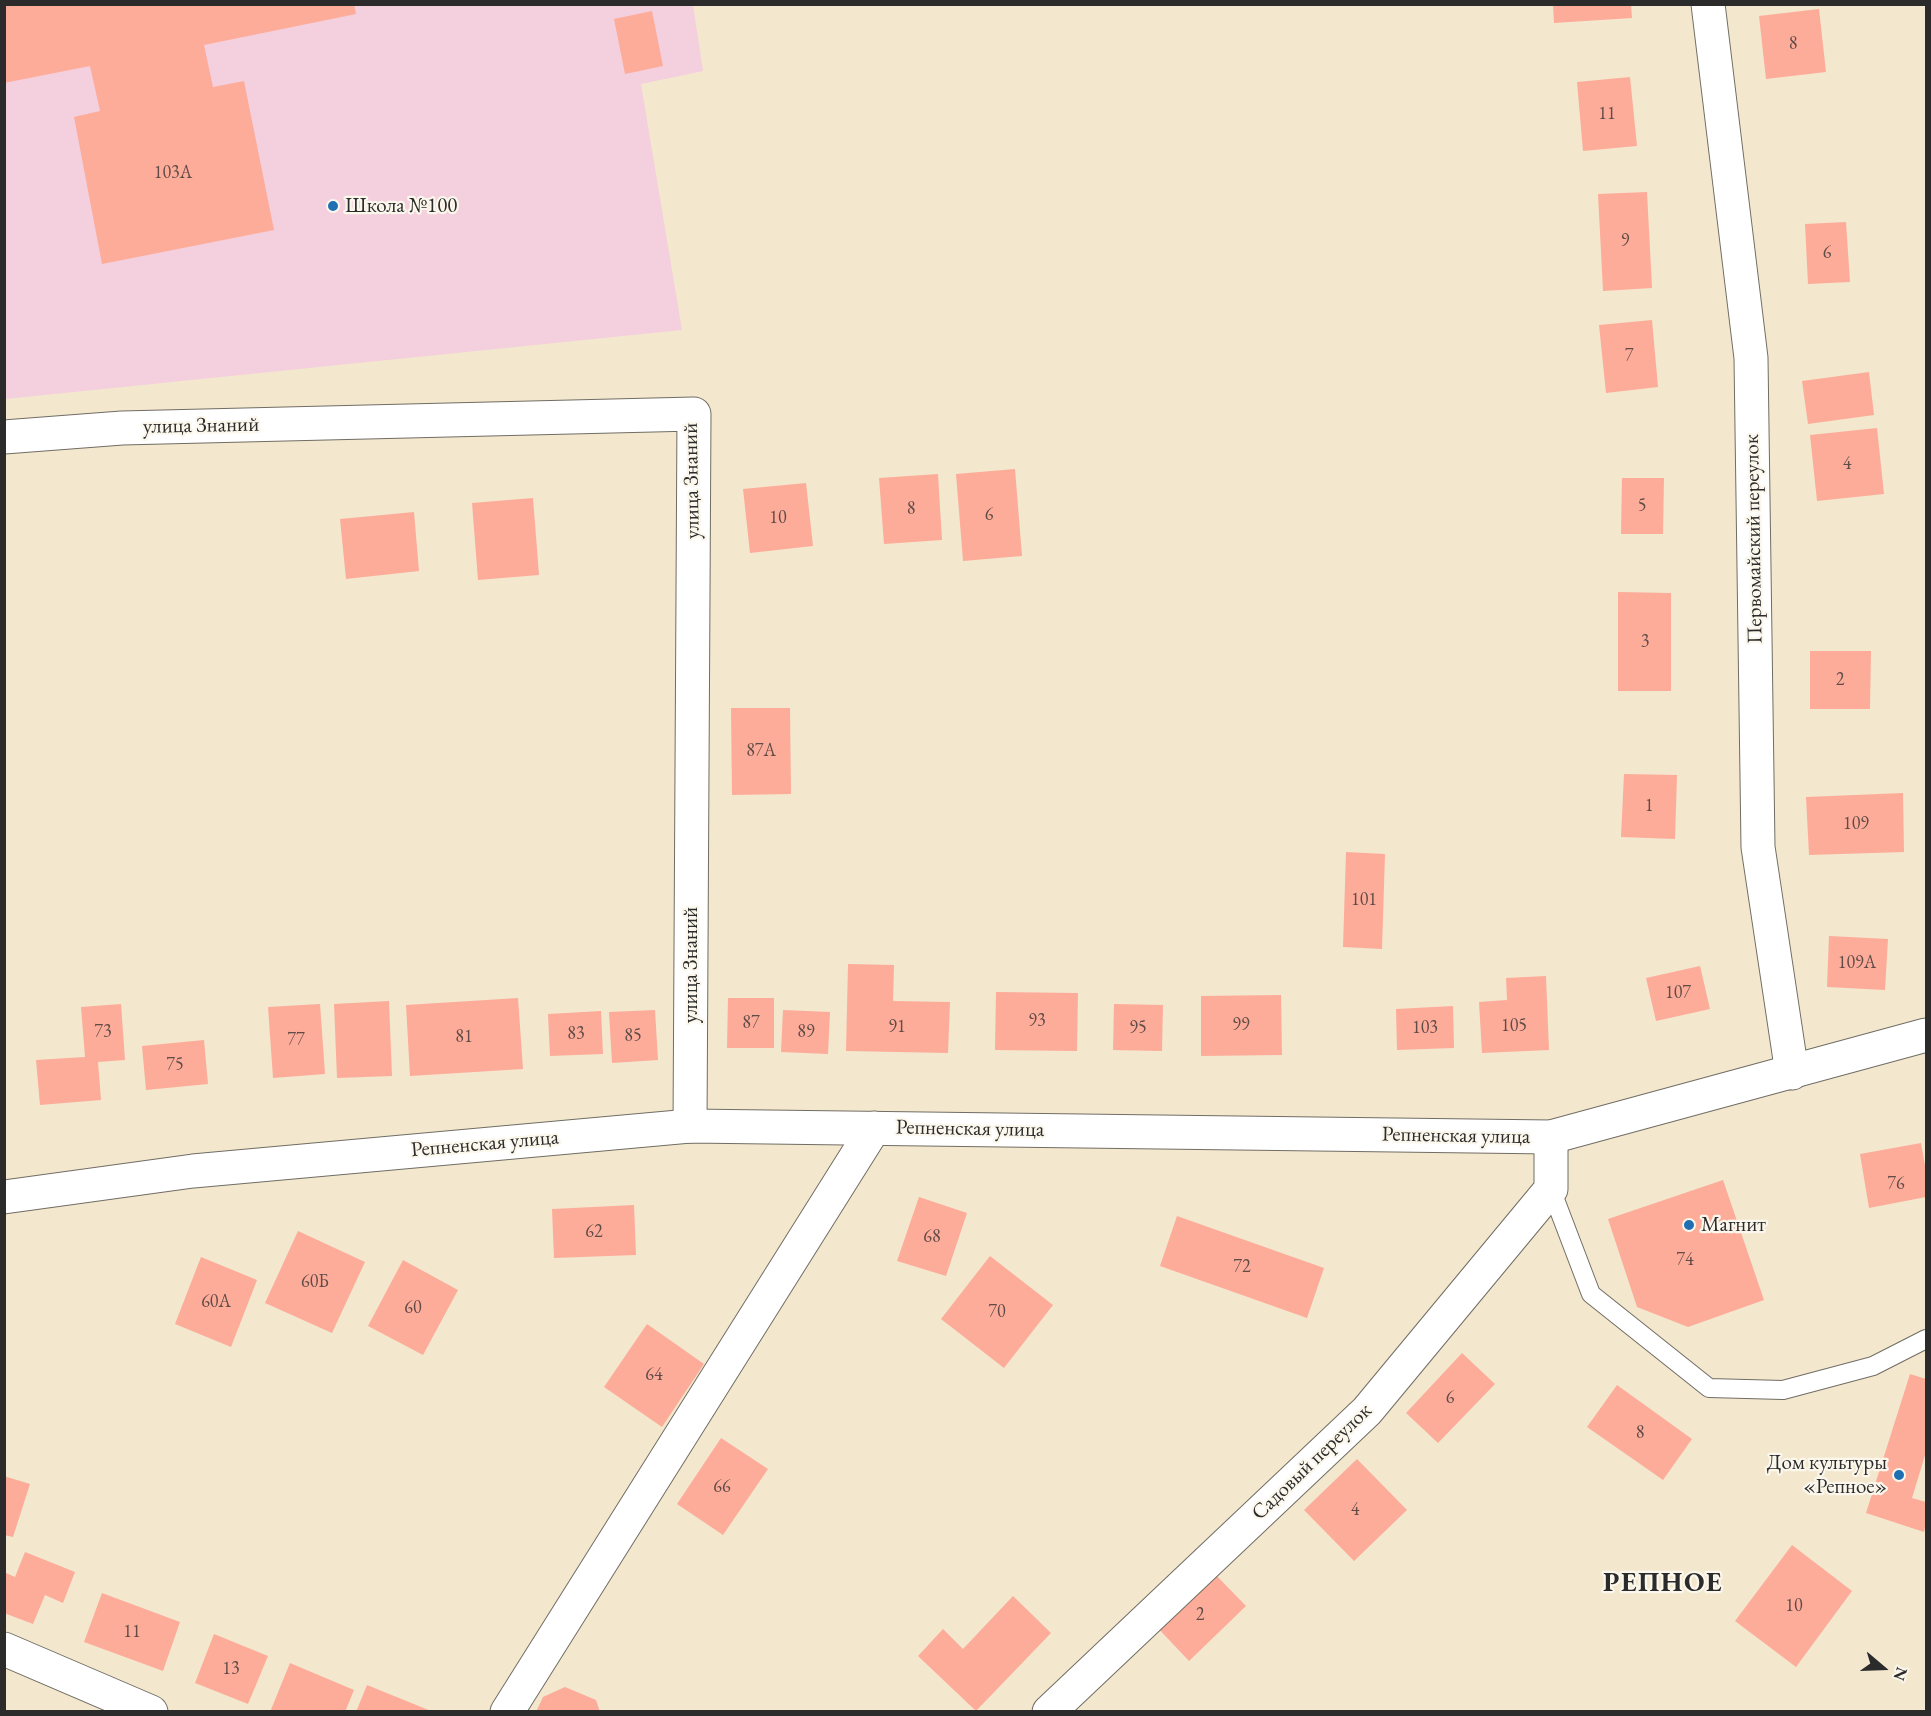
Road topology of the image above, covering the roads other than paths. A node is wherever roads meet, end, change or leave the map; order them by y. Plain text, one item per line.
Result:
1 (1708, 4) edge
2 (4, 437) edge
3 (1926, 1035) edge
4 (1792, 1073) junction
5 (690, 1126) junction
6 (874, 1128) junction
7 (1551, 1137) junction
8 (1551, 1189) junction
9 (4, 1197) edge
10 (1926, 1339) edge
11 (4, 1649) edge
12 (151, 1712) edge
13 (507, 1712) edge
14 (1048, 1712) edge

1 - 4 street, Первомайский переулок
2 - 5 street, улица Знаний
3 - 4 street, Репненская улица
4 - 7 street, Репненская улица
5 - 6 street, Репненская улица
5 - 9 street, Репненская улица
6 - 7 street, Репненская улица
6 - 13 street
7 - 8 street
8 - 10 lane
8 - 14 street, Садовый переулок
11 - 12 street

